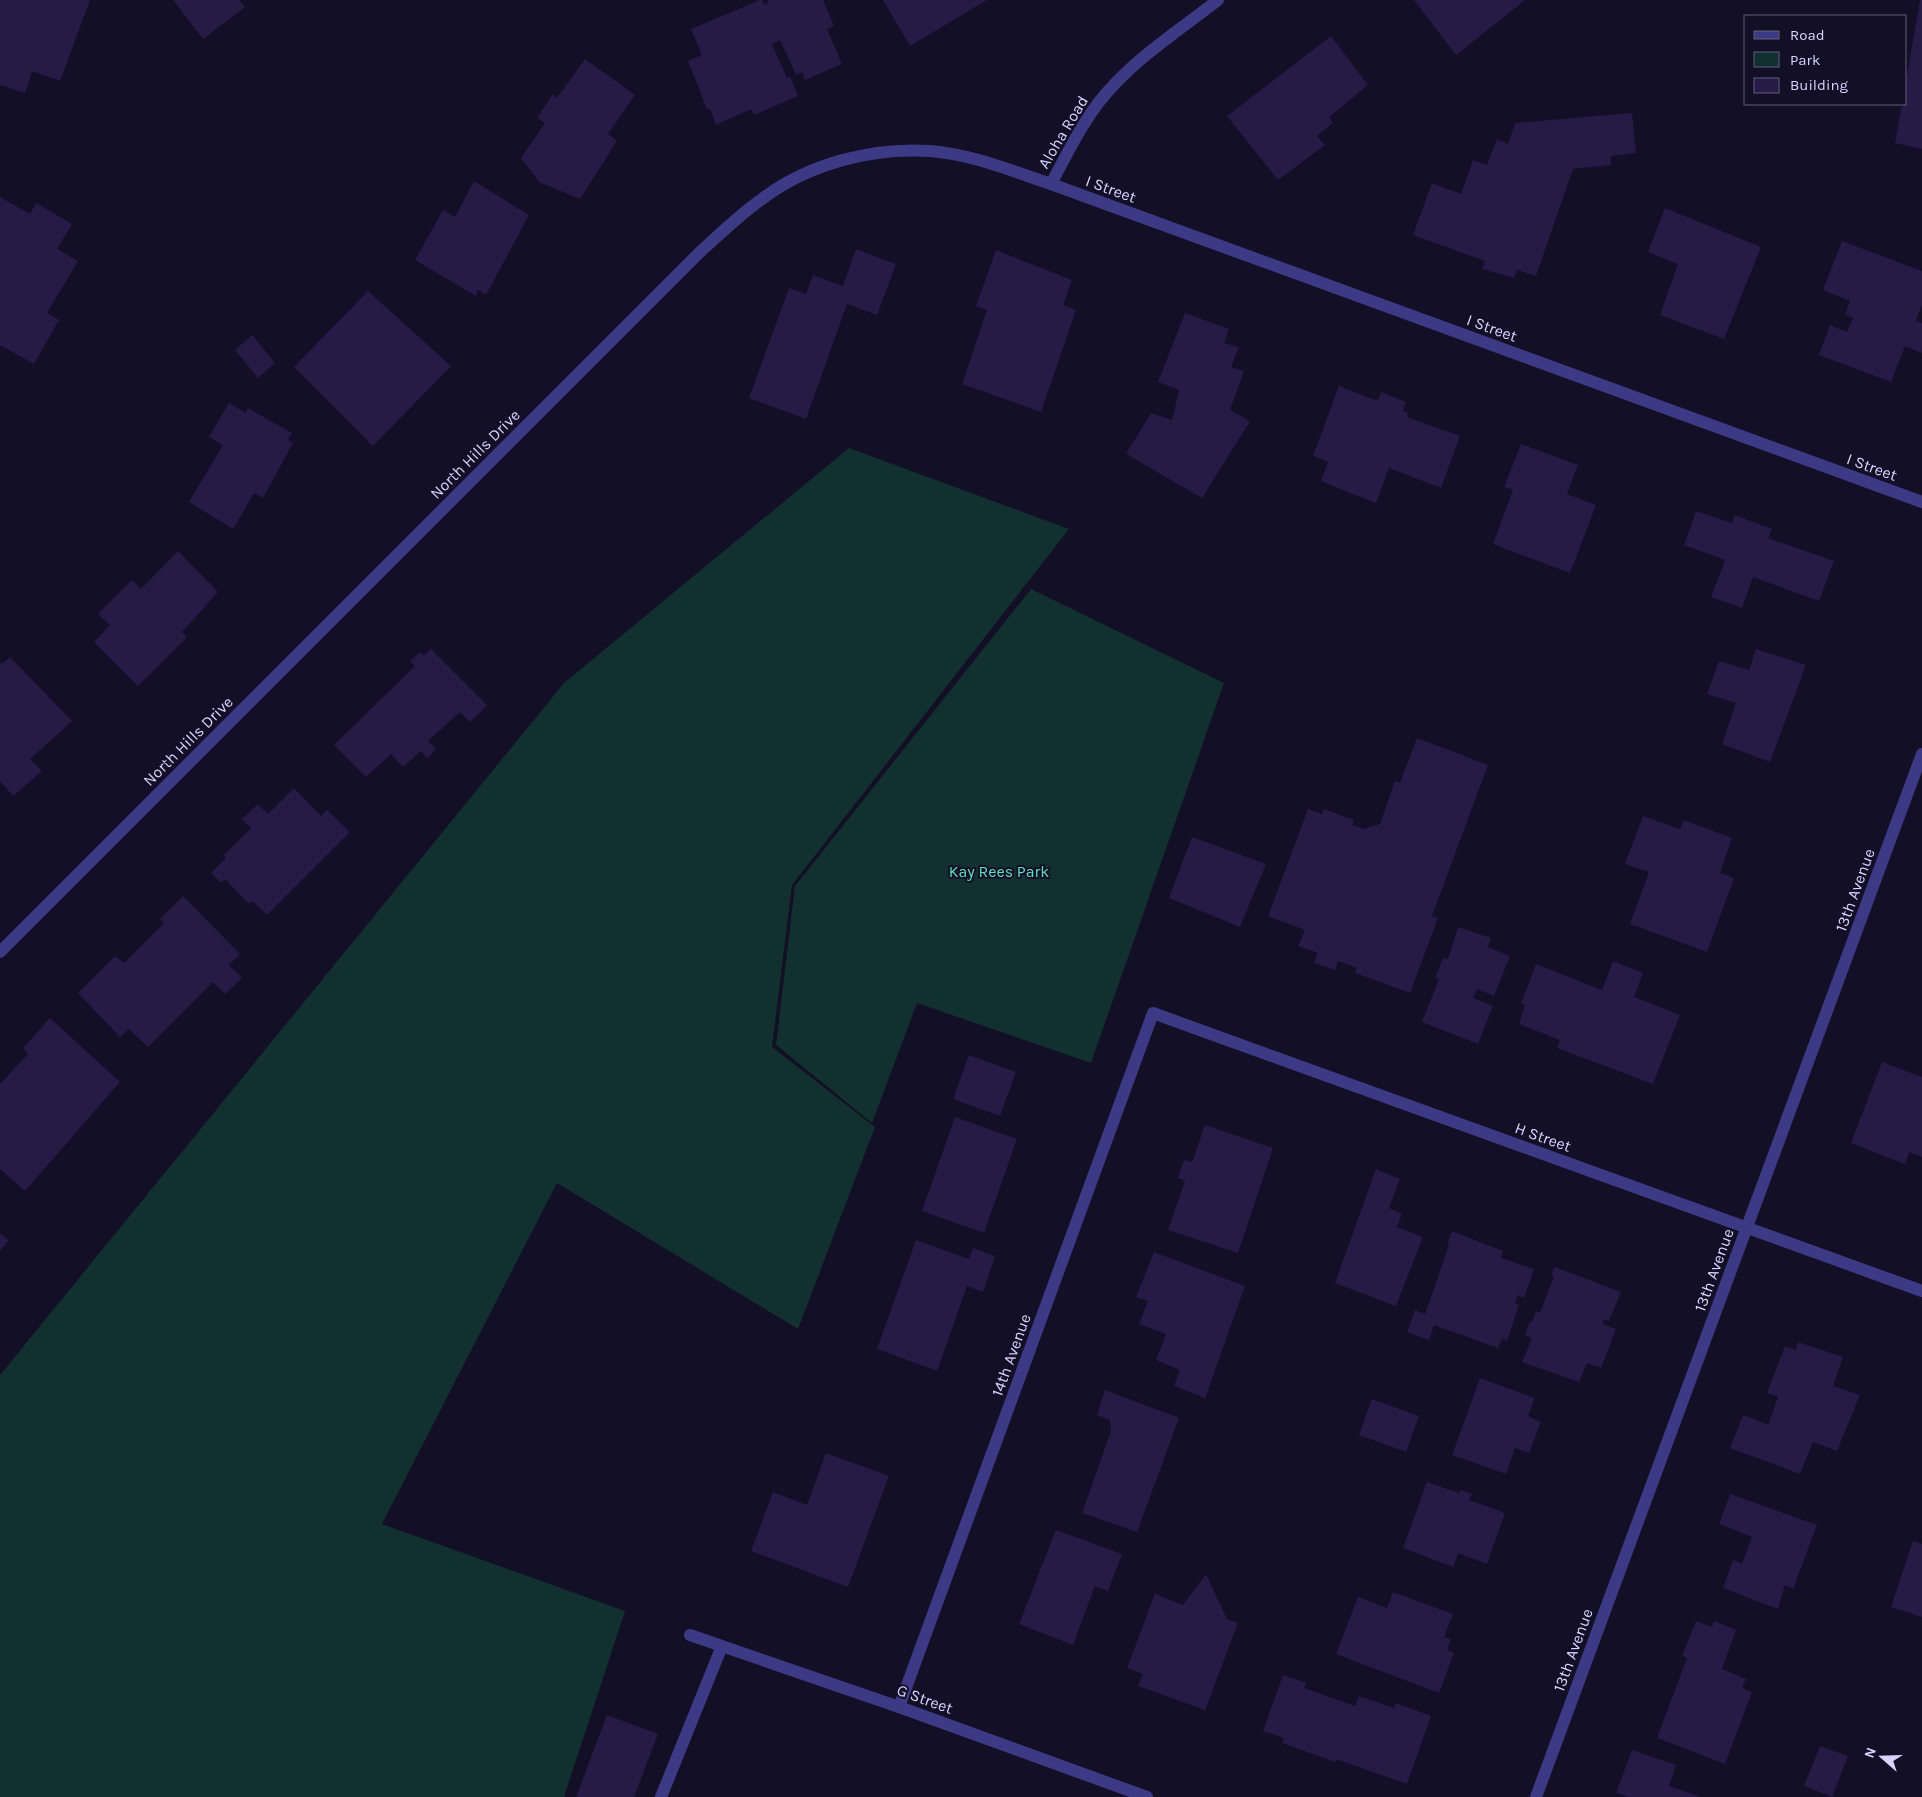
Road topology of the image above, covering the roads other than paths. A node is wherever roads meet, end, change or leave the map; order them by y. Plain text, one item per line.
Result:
1 (1218, 0) edge
2 (1050, 184) junction
3 (1922, 502) edge
4 (1922, 754) edge
5 (0, 952) edge
6 (1153, 1013) joint
7 (1747, 1228) junction
8 (1922, 1291) edge
9 (690, 1635) dead end
10 (722, 1646) junction
11 (899, 1707) junction
12 (661, 1797) edge
13 (1146, 1797) edge
14 (1536, 1797) edge

1 - 2 street, Aloha Road
2 - 3 street, I Street
2 - 5 street, North Hills Drive
4 - 7 street, 13th Avenue
6 - 7 street, H Street
6 - 11 street, 14th Avenue
7 - 8 street, H Street
7 - 14 street, 13th Avenue
9 - 10 street, G Street
10 - 11 street, G Street
10 - 12 street
11 - 13 street, G Street

